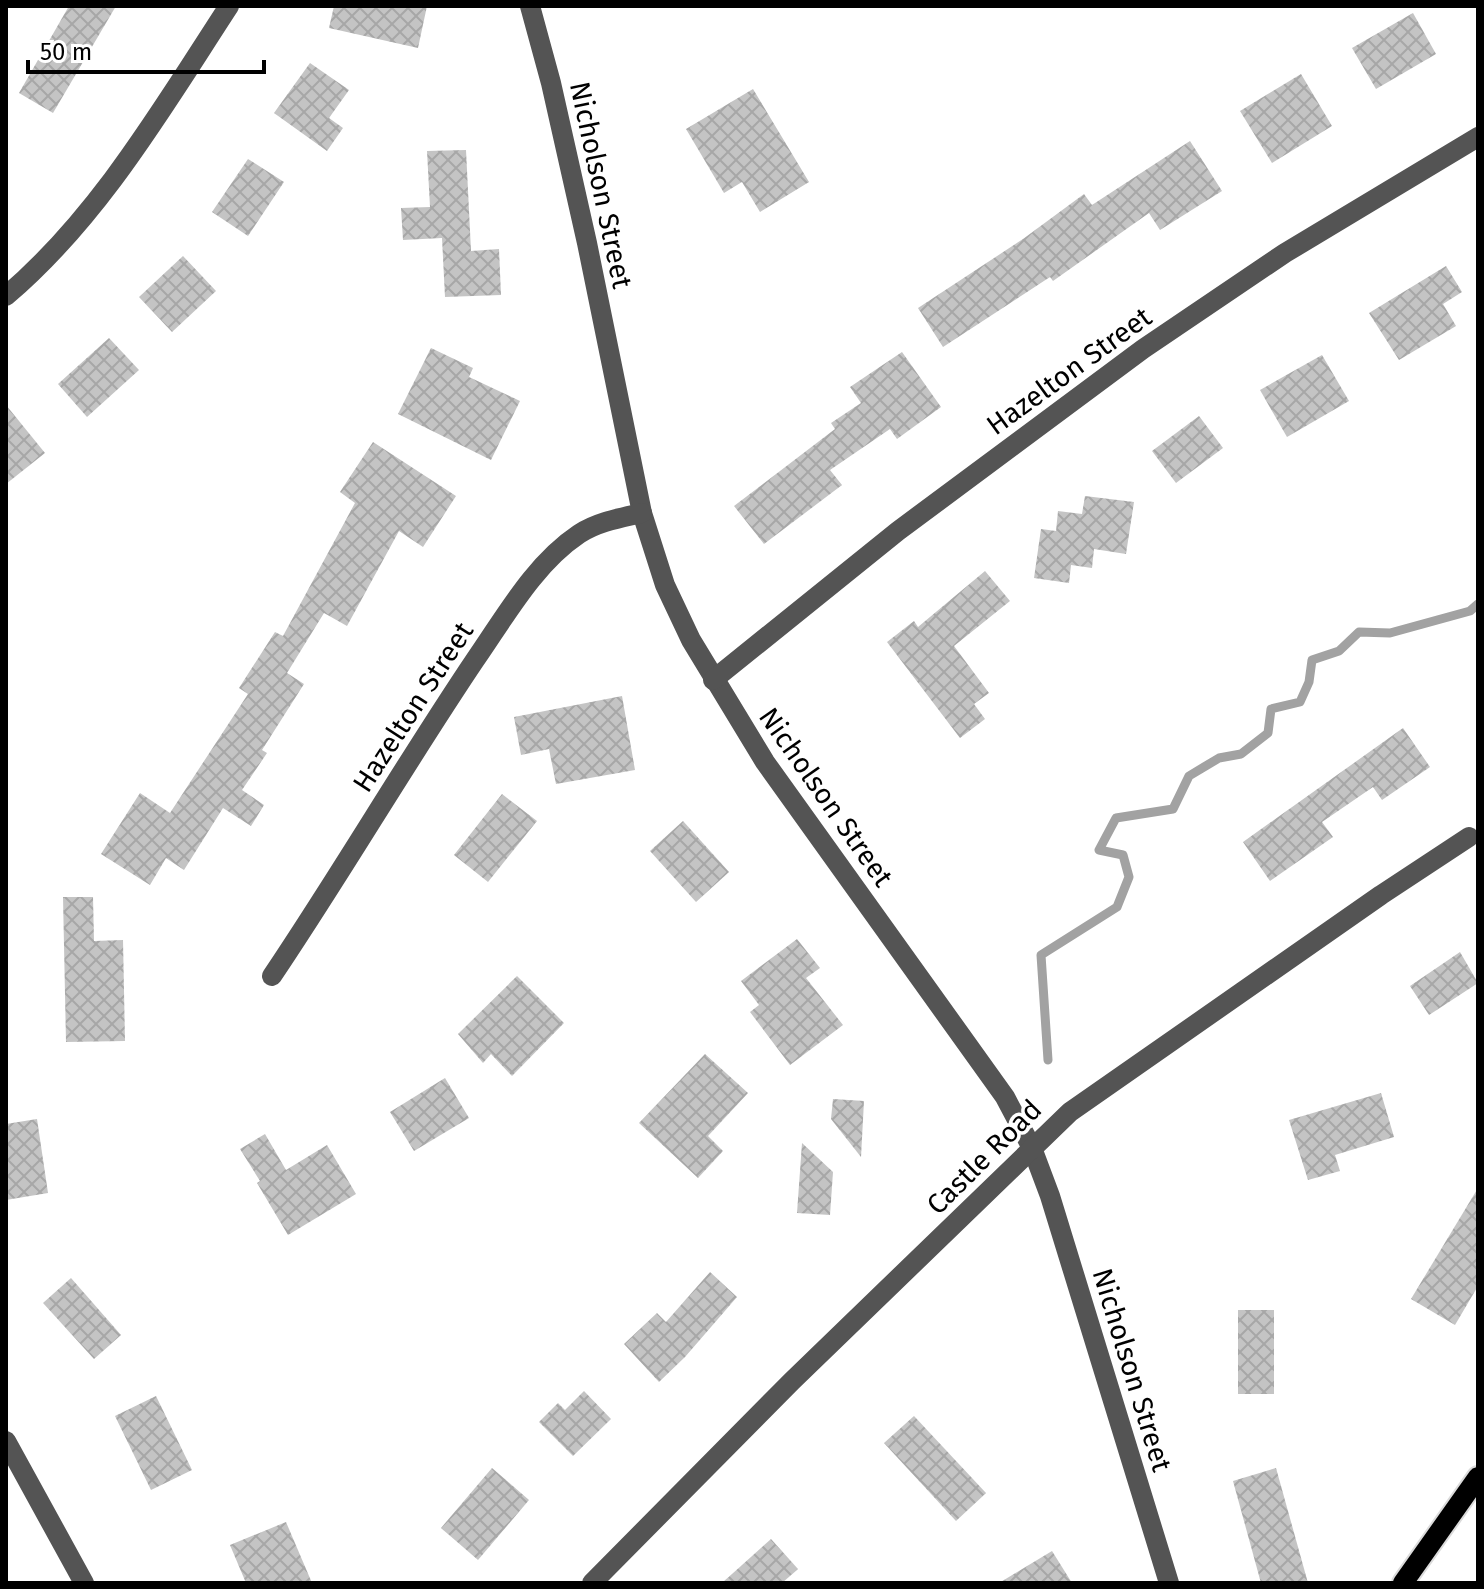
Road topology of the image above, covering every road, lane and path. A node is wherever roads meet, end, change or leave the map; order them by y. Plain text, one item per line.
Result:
1 (229, 6) edge
2 (530, 6) edge
3 (1478, 137) edge
4 (6, 296) edge
5 (642, 513) junction
6 (713, 680) junction
7 (1469, 837) dead end
8 (272, 976) dead end
9 (1032, 1148) junction
10 (6, 1441) edge
11 (1478, 1477) edge
12 (84, 1583) edge
13 (592, 1583) edge
14 (1169, 1583) edge
15 (1403, 1583) edge

1 - 4 street
2 - 5 street, Nicholson Street
3 - 6 street, Hazelton Street
5 - 6 street, Nicholson Street
5 - 8 street, Hazelton Street
6 - 9 street, Nicholson Street
7 - 9 street, Castle Road
9 - 13 street, Castle Road
9 - 14 street, Nicholson Street
10 - 12 street
11 - 15 main road

